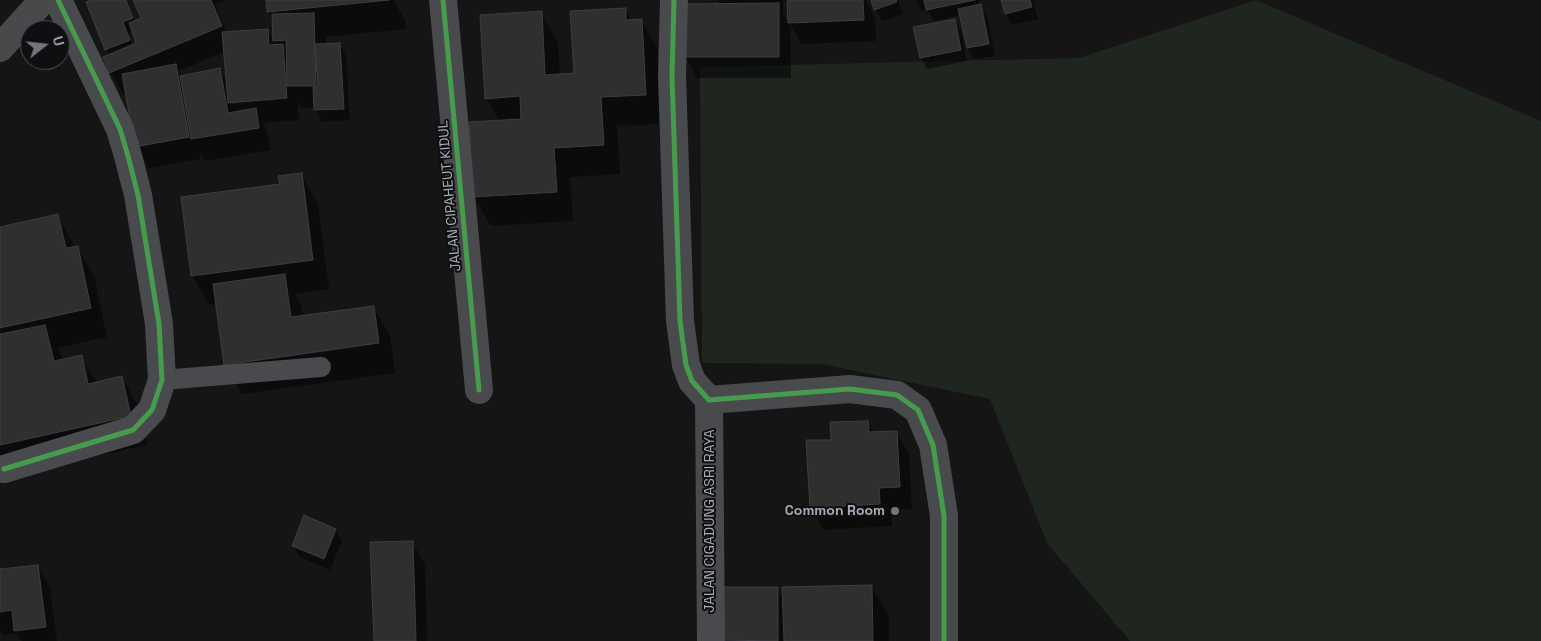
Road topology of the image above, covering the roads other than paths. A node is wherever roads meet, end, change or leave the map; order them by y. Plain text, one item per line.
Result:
1 (42, 0) edge
2 (58, 0) edge
3 (443, 0) edge
4 (674, 0) edge
5 (0, 48) edge
6 (321, 367) dead end
7 (162, 380) junction
8 (479, 390) dead end
9 (709, 400) junction
10 (4, 469) dead end
11 (711, 641) edge
12 (944, 641) edge

1 - 5 street
2 - 7 street
3 - 8 street, JALAN CIPAHEUT KIDUL
4 - 9 street
6 - 7 lane
7 - 10 street
9 - 11 street, JALAN CIGADUNG ASRI RAYA
9 - 12 street

